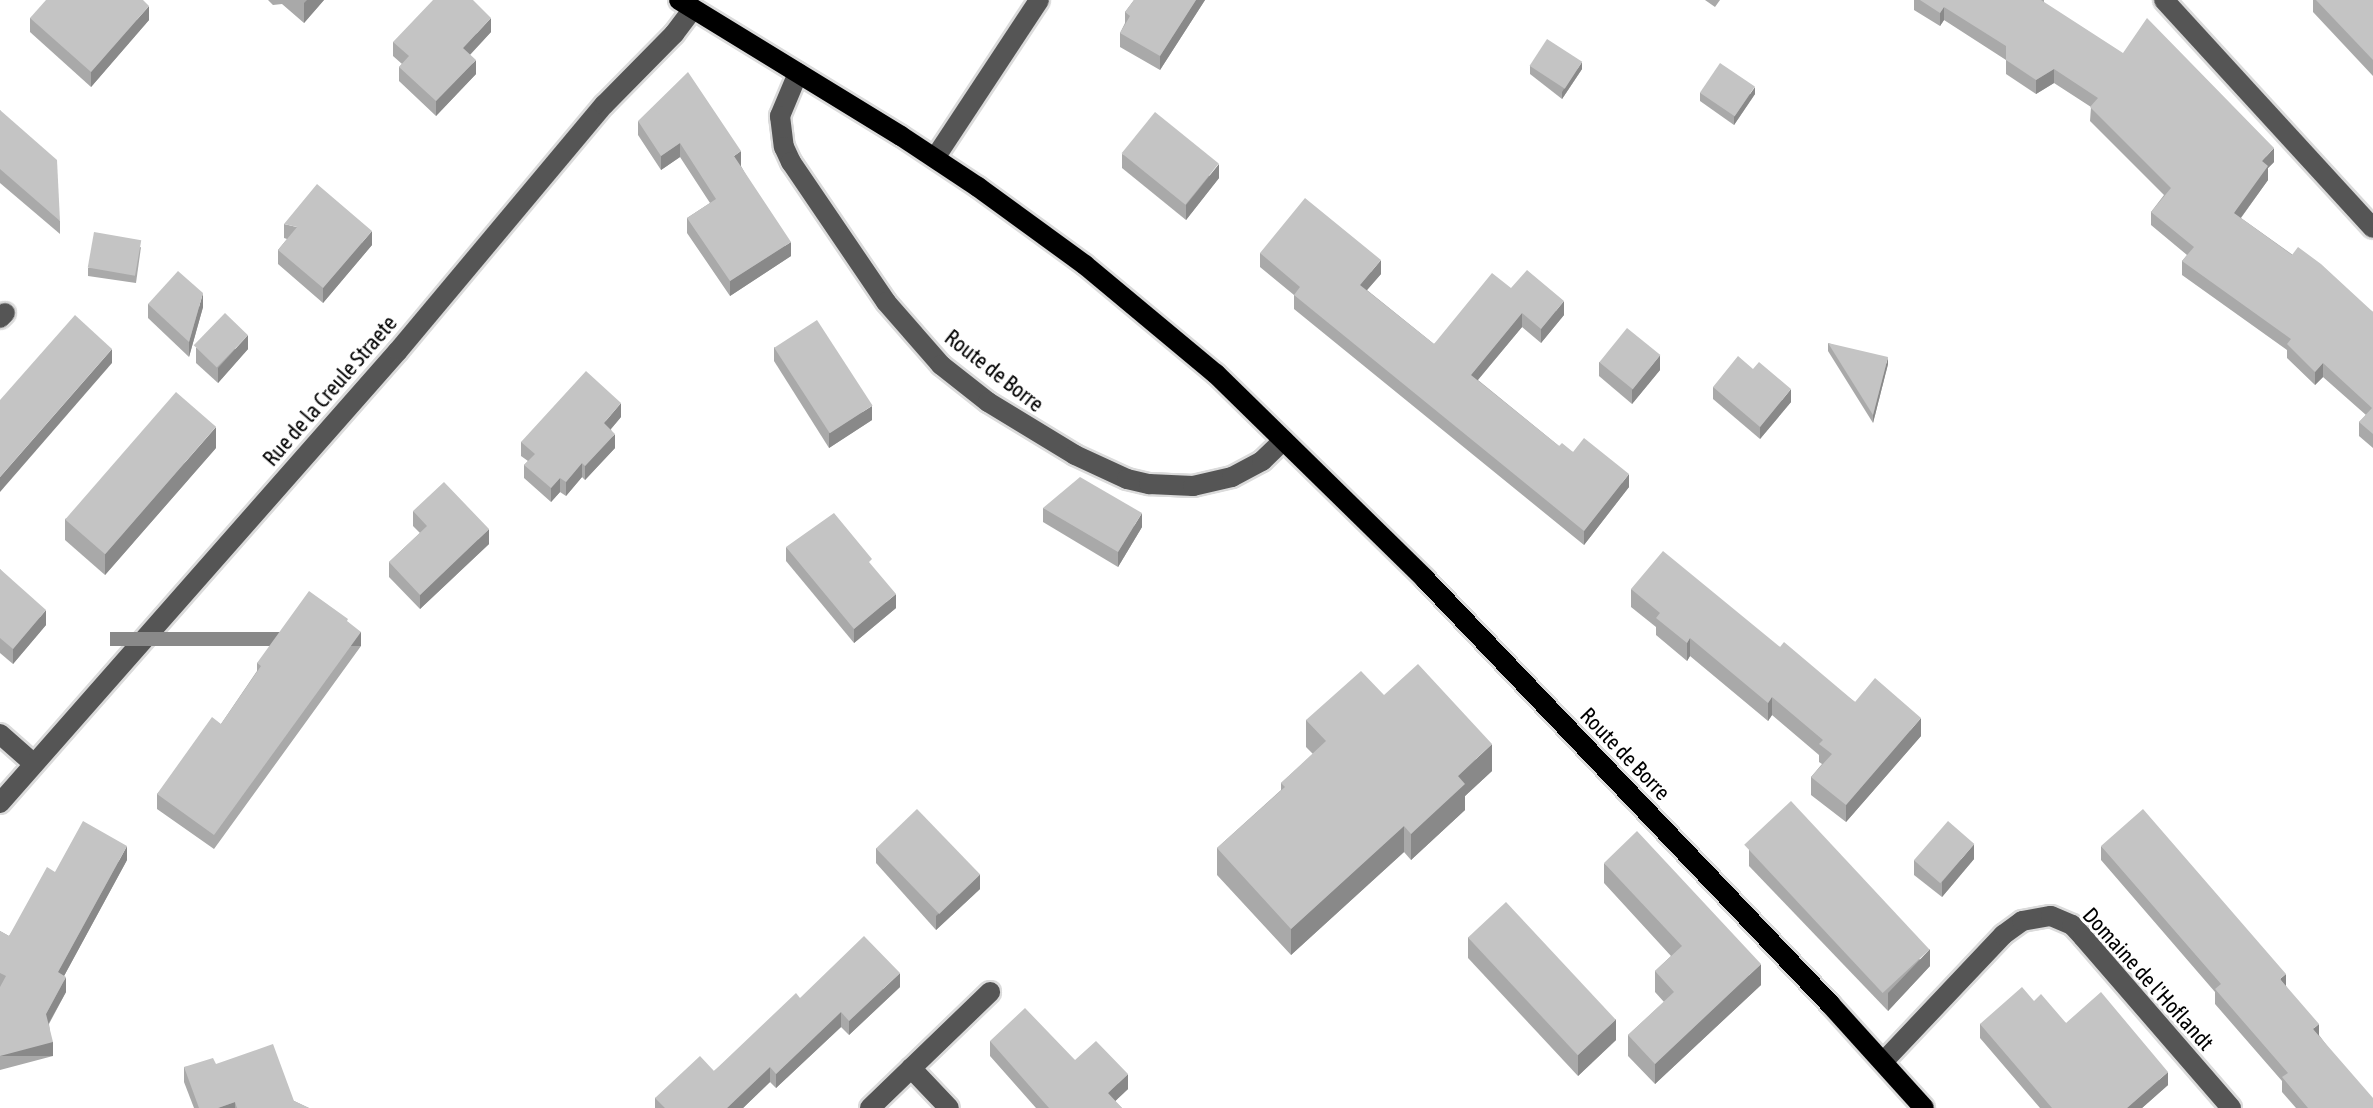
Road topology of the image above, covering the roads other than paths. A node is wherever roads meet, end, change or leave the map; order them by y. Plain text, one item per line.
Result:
1 (1039, 0) edge
2 (2164, 0) edge
3 (686, 5) edge
4 (798, 73) junction
5 (935, 158) junction
6 (2373, 228) edge
7 (1284, 440) junction
8 (0, 734) edge
9 (34, 764) junction
10 (0, 803) edge
11 (990, 992) dead end
12 (1883, 1062) junction
13 (911, 1068) junction
14 (870, 1108) edge
15 (949, 1108) edge
16 (1924, 1108) edge
17 (2231, 1108) edge

1 - 5 street
2 - 6 street
3 - 4 main road, Route de Borre
3 - 9 street, Rue de la Creule Straete
4 - 5 main road, Route de Borre
4 - 7 street, Route de Borre
5 - 7 main road, Route de Borre
7 - 12 main road, Route de Borre
8 - 9 street
9 - 10 street, Rue de la Creule Straete
11 - 13 street
12 - 16 main road, Route de Borre
12 - 17 street, Domaine de l'Hoflandt
13 - 14 street
13 - 15 street

